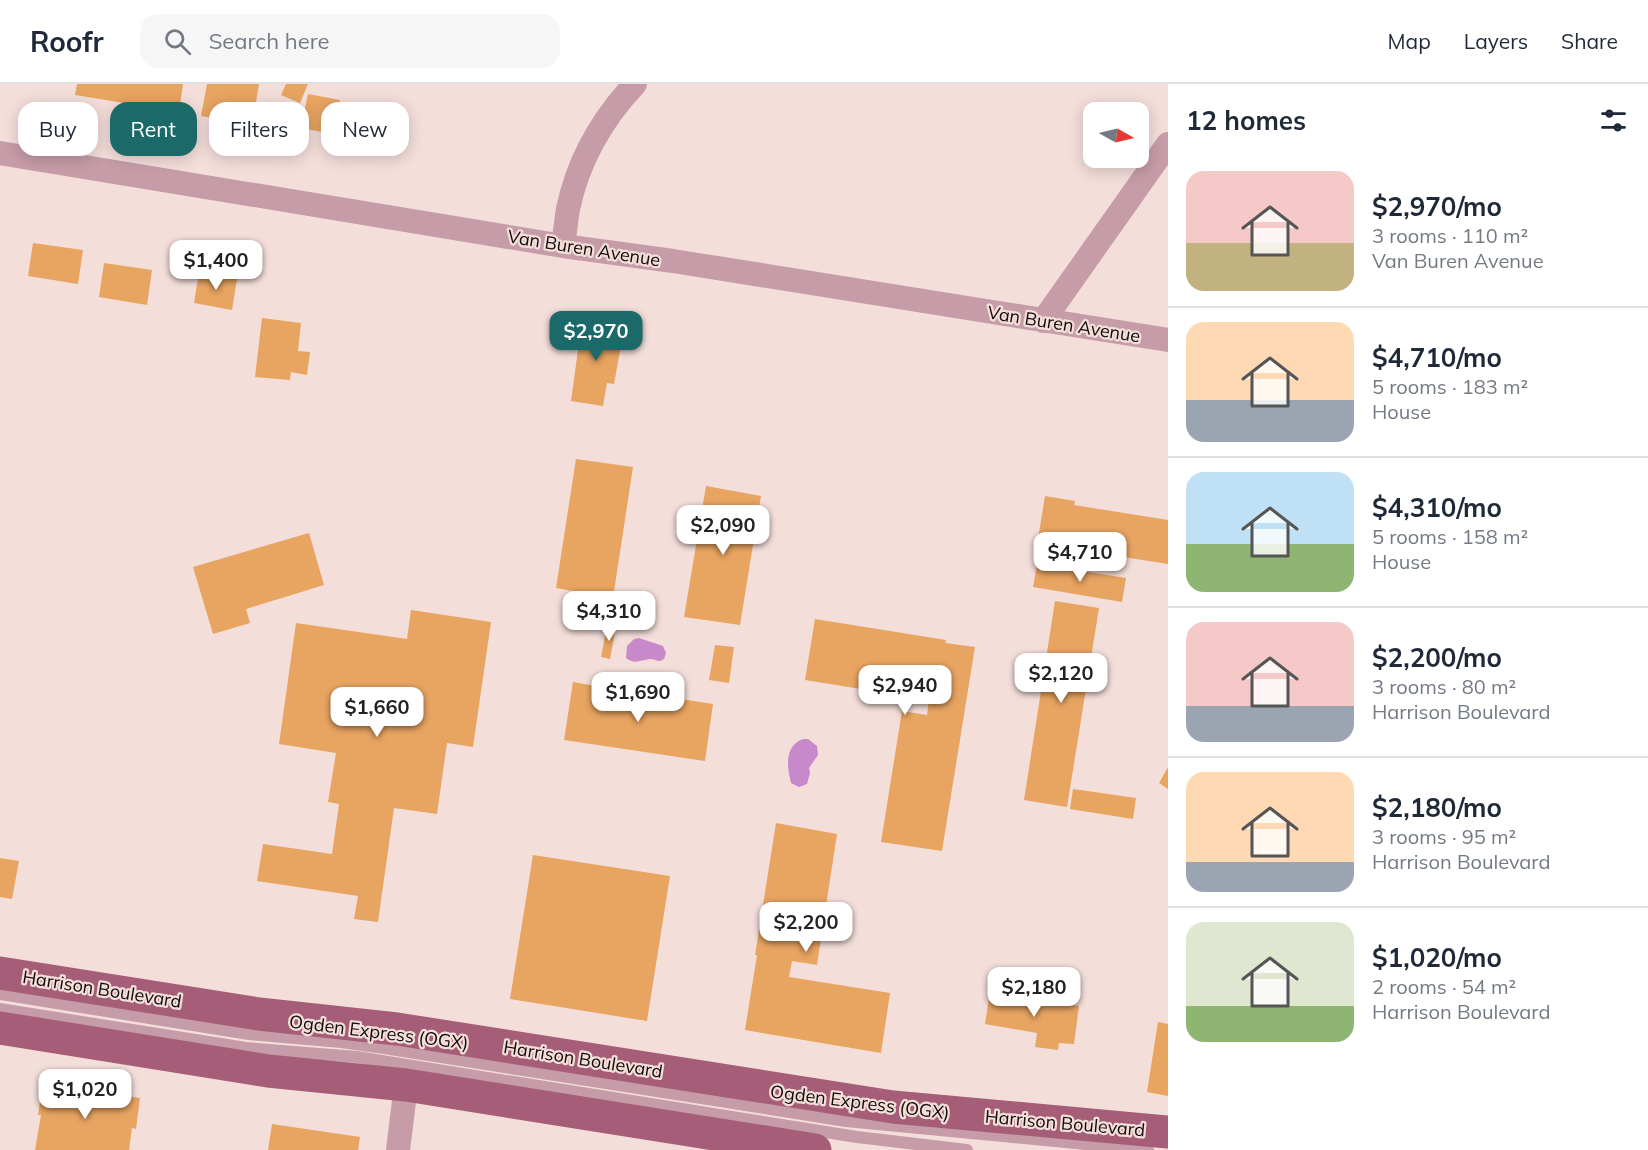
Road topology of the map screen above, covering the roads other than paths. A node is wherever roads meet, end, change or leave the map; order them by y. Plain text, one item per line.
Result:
1 (635, 84) edge
2 (1168, 144) edge
3 (0, 153) edge
4 (563, 246) junction
5 (1043, 321) junction
6 (1168, 340) edge
7 (0, 973) edge
8 (0, 994) edge
9 (0, 1009) edge
10 (0, 1029) edge
11 (406, 1085) junction
12 (1168, 1132) edge
13 (398, 1150) edge
14 (815, 1150) edge
15 (967, 1150) edge
16 (1148, 1150) edge

1 - 4 street
2 - 5 street
3 - 4 street, Van Buren Avenue
4 - 5 street, Van Buren Avenue
5 - 6 street, Van Buren Avenue
7 - 12 main road, Harrison Boulevard
8 - 16 lane, Ogden Express (OGX)
9 - 15 lane, Ogden Express (OGX)
10 - 11 main road
11 - 13 street
11 - 14 main road

